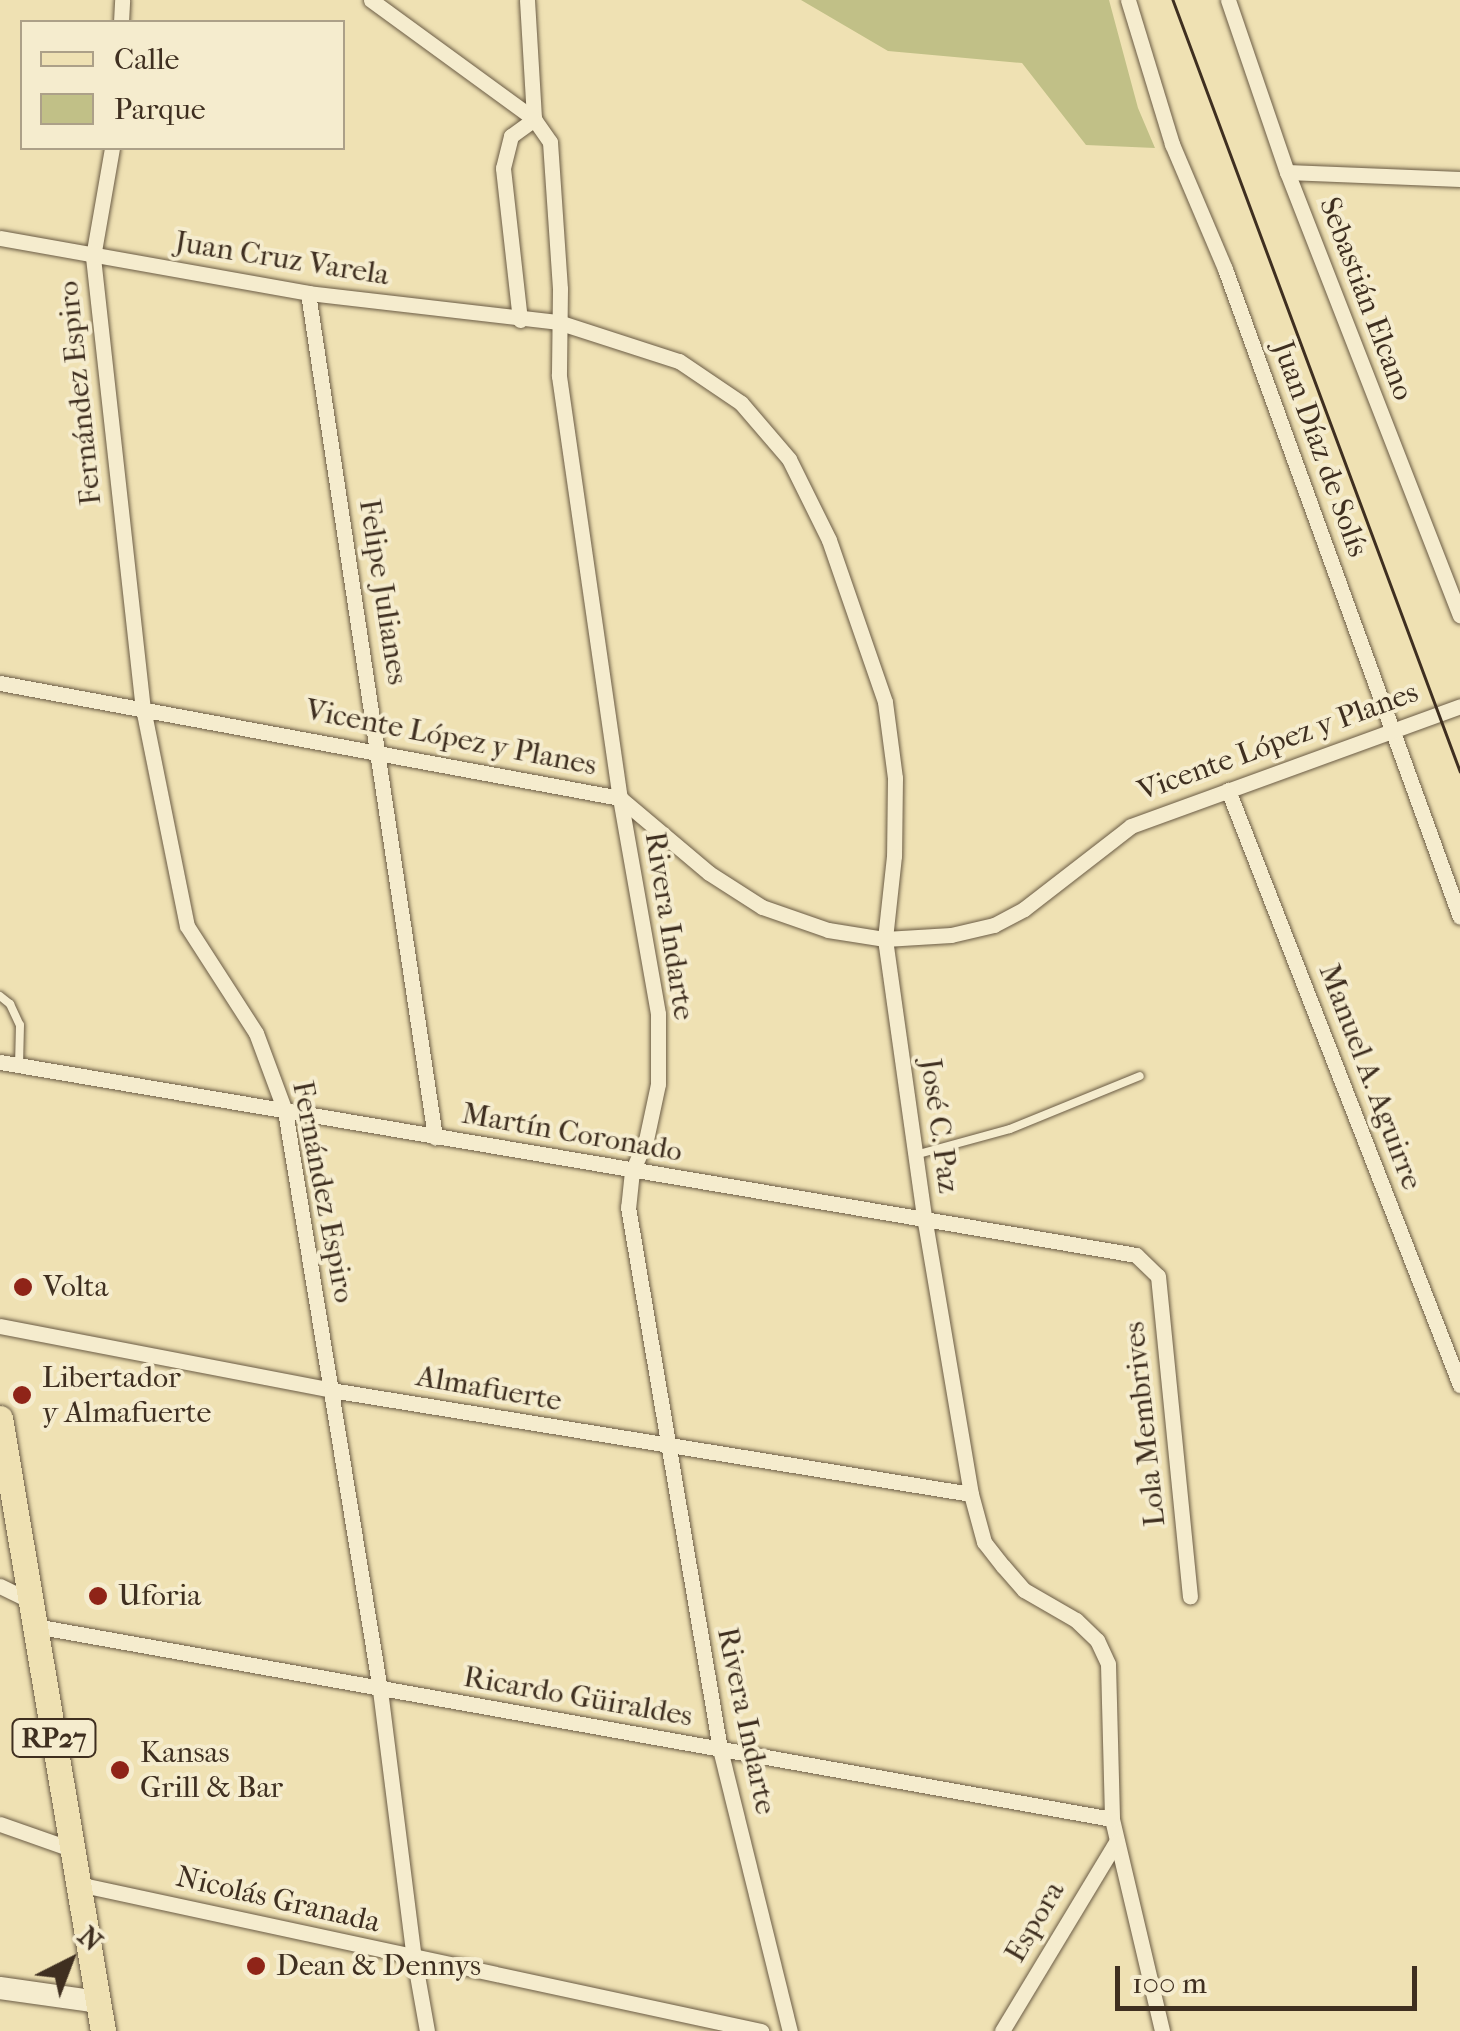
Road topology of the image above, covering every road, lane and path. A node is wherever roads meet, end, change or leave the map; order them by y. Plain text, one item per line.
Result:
1 (371, 0) edge
2 (527, 0) edge
3 (1128, 0) edge
4 (1228, 0) edge
5 (534, 119) junction
6 (112, 150) edge
7 (1287, 172) junction
8 (1460, 179) edge
9 (0, 238) edge
10 (93, 257) junction
11 (308, 294) junction
12 (520, 320) junction
13 (558, 322) junction
14 (1460, 615) edge
15 (0, 682) edge
16 (1460, 706) edge
17 (143, 708) junction
18 (1392, 728) junction
19 (381, 754) junction
20 (1228, 790) junction
21 (620, 798) junction
22 (1460, 917) edge
23 (885, 939) junction
24 (0, 996) edge
25 (0, 1062) edge
26 (19, 1065) junction
27 (1140, 1076) dead end
28 (285, 1111) junction
29 (435, 1137) junction
30 (916, 1155) junction
31 (632, 1171) junction
32 (925, 1222) junction
33 (1136, 1255) joint
34 (0, 1326) edge
35 (1460, 1384) edge
36 (331, 1390) junction
37 (0, 1418) edge
38 (666, 1446) junction
39 (972, 1494) junction
40 (0, 1586) edge
41 (1190, 1596) dead end
42 (33, 1613) junction
43 (380, 1690) junction
44 (720, 1749) junction
45 (1112, 1819) junction
46 (0, 1824) edge
47 (1116, 1842) junction
48 (74, 1850) junction
49 (78, 1884) junction
50 (414, 1958) junction
51 (0, 1988) edge
52 (98, 2002) junction
53 (103, 2031) edge
54 (427, 2031) edge
55 (761, 2031) edge
56 (790, 2031) edge
57 (1002, 2031) edge
58 (1162, 2031) edge

1 - 5 street
2 - 5 street, Rivera Indarte
3 - 18 street, Juan Díaz de Solís
4 - 7 street, Sebastián Elcano
5 - 12 street
5 - 13 street, Rivera Indarte
6 - 10 street, Fernández Espiro
7 - 8 street
7 - 14 street, Sebastián Elcano
9 - 10 street, Juan Cruz Varela
10 - 11 street, Juan Cruz Varela
10 - 17 street, Fernández Espiro
11 - 12 street, Juan Cruz Varela
11 - 19 street, Felipe Julianes
12 - 13 street, Juan Cruz Varela
13 - 21 street, Rivera Indarte
13 - 23 street, José C. Paz
15 - 17 street, Vicente López y Planes
16 - 18 street, Vicente López y Planes
17 - 19 street, Vicente López y Planes
17 - 28 street, Fernández Espiro
18 - 20 street, Vicente López y Planes
18 - 22 street, Juan Díaz de Solís
19 - 21 street, Vicente López y Planes
19 - 29 street, Felipe Julianes
20 - 23 street, Vicente López y Planes
20 - 35 street, Manuel A. Aguirre
21 - 23 street, Vicente López y Planes
21 - 31 street, Rivera Indarte
23 - 30 street, José C. Paz
24 - 26 lane
25 - 26 street, Martín Coronado
26 - 28 street, Martín Coronado
27 - 30 lane
28 - 29 street, Martín Coronado
28 - 36 street, Fernández Espiro
29 - 31 street, Martín Coronado
30 - 32 street, José C. Paz
31 - 32 street, Martín Coronado
31 - 38 street, Rivera Indarte
32 - 33 street, Martín Coronado
32 - 39 street, José C. Paz
33 - 41 street, Lola Membrives
34 - 36 street, Almafuerte
36 - 38 street, Almafuerte
36 - 43 street, Fernández Espiro
37 - 42 main road, RP27
38 - 39 street, Almafuerte
38 - 44 street, Rivera Indarte
39 - 45 street, José C. Paz
40 - 42 street, Ricardo Güiraldes
42 - 43 street, Ricardo Güiraldes
42 - 48 main road, RP27
43 - 44 street, Ricardo Güiraldes
43 - 50 street, Fernández Espiro
44 - 45 street, Ricardo Güiraldes
44 - 56 street, Rivera Indarte
45 - 47 street, José C. Paz
46 - 48 street
47 - 57 street, Espora
47 - 58 street, José C. Paz
48 - 49 main road, RP27
49 - 50 street, Nicolás Granada
49 - 52 main road, RP27
50 - 54 street, Fernández Espiro
50 - 55 street, Nicolás Granada
51 - 52 street
52 - 53 main road, RP27

